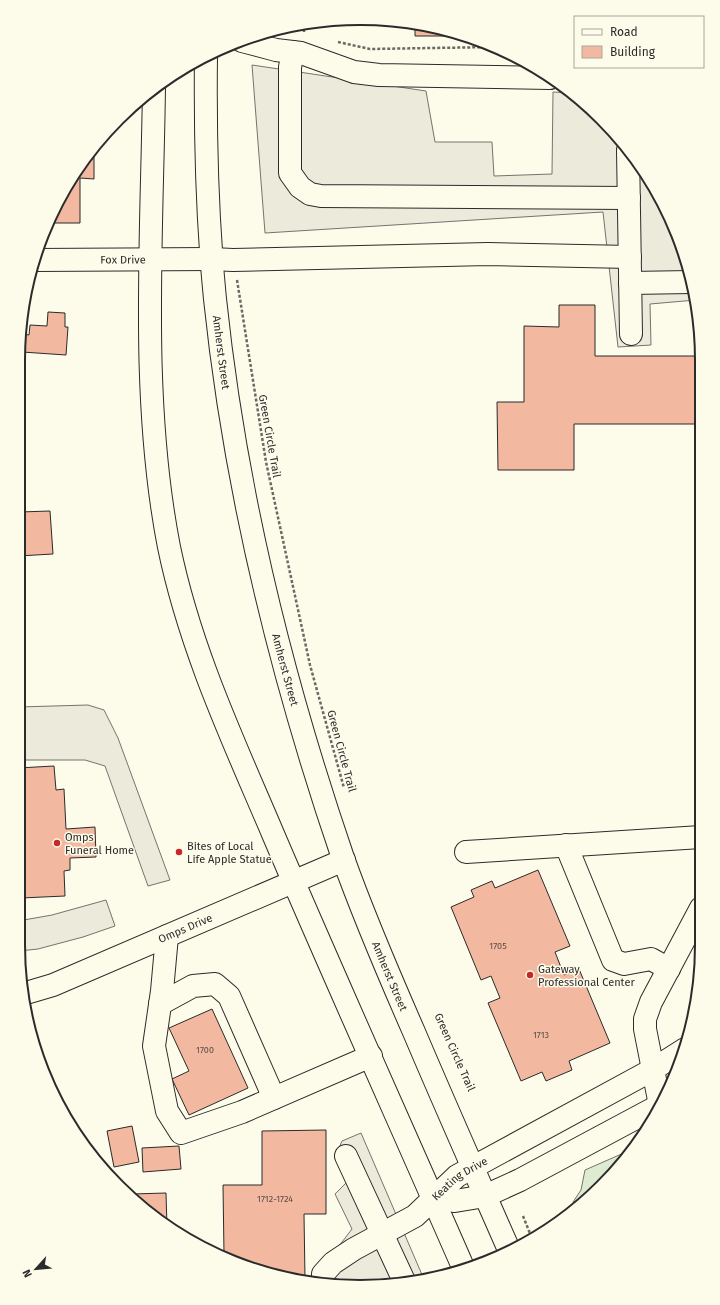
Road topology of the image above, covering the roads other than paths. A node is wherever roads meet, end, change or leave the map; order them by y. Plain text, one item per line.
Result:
1 (251, 43) edge
2 (299, 43) junction
3 (206, 63) edge
4 (196, 69) edge
5 (541, 78) edge
6 (154, 96) edge
7 (206, 104) junction
8 (628, 159) edge
9 (629, 198) junction
10 (630, 257) junction
11 (151, 259) junction
12 (212, 259) junction
13 (40, 260) edge
14 (686, 282) edge
15 (630, 283) junction
16 (631, 334) dead end
17 (695, 837) edge
18 (566, 846) junction
19 (466, 852) dead end
20 (344, 860) junction
21 (294, 881) junction
22 (695, 919) edge
23 (167, 936) junction
24 (669, 969) junction
25 (28, 992) edge
26 (160, 1004) junction
27 (676, 1054) edge
28 (370, 1056) junction
29 (652, 1070) junction
30 (659, 1096) edge
31 (274, 1098) junction
32 (651, 1110) edge
33 (346, 1156) dead end
34 (472, 1167) junction
35 (485, 1196) junction
36 (433, 1198) junction
37 (382, 1233) junction
38 (507, 1245) edge
39 (463, 1264) edge
40 (402, 1277) edge
41 (323, 1278) edge

1 - 2 main road
2 - 5 main road
2 - 9 main road
3 - 7 main road, Amherst Street
4 - 7 main road
6 - 11 main road
7 - 12 main road, Amherst Street
8 - 9 main road
9 - 10 main road
10 - 12 main road, Fox Drive
10 - 15 main road
11 - 12 main road, Fox Drive
11 - 13 main road, Fox Drive
11 - 21 main road
12 - 20 main road, Amherst Street
14 - 15 main road
15 - 16 main road
17 - 18 main road
18 - 19 main road
18 - 24 main road
20 - 21 main road, Omps Drive
20 - 34 main road, Amherst Street
21 - 23 main road, Omps Drive
21 - 28 main road
22 - 24 main road
23 - 25 main road, Omps Drive
23 - 26 main road
24 - 29 main road
26 - 31 main road
26 - 31 main road
27 - 29 main road, Keating Drive
28 - 31 main road
28 - 36 main road
29 - 30 main road
29 - 34 main road, Keating Drive
32 - 35 main road, Keating Drive
33 - 37 main road
34 - 35 main road, Amherst Street
34 - 36 main road, Keating Drive
35 - 36 main road, Keating Drive
35 - 38 main road, Amherst Street
36 - 37 main road
36 - 39 main road
37 - 40 main road
37 - 41 main road

